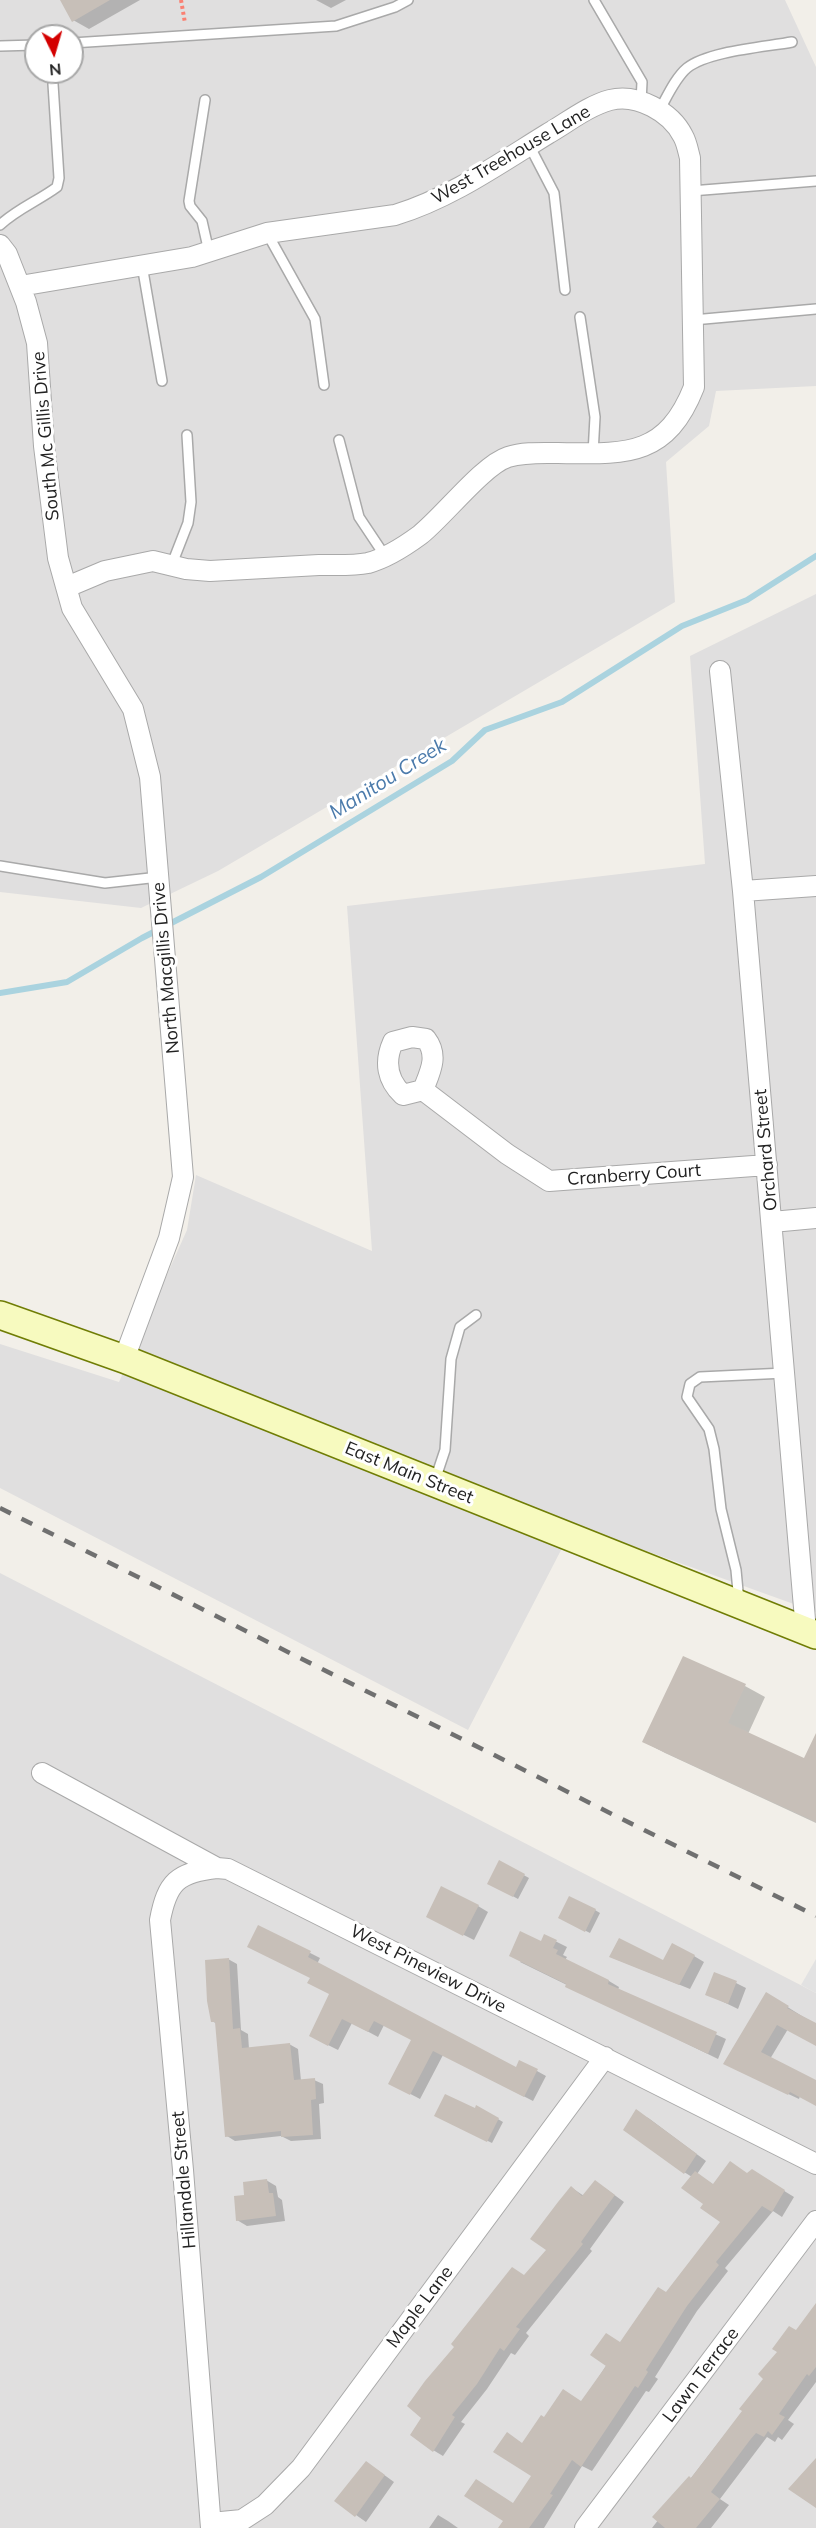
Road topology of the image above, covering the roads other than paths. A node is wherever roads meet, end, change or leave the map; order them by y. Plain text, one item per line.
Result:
1 (408, 0) edge
2 (594, 0) edge
3 (84, 42) edge
4 (792, 42) dead end
5 (24, 45) edge
6 (0, 46) edge
7 (53, 84) dead end
8 (205, 100) dead end
9 (641, 102) junction
10 (659, 111) junction
11 (529, 146) junction
12 (816, 181) edge
13 (691, 193) junction
14 (0, 225) edge
15 (267, 233) junction
16 (0, 245) edge
17 (209, 252) junction
18 (142, 265) junction
19 (20, 286) junction
20 (566, 290) dead end
21 (816, 309) edge
22 (580, 317) dead end
23 (693, 320) junction
24 (162, 381) dead end
25 (324, 385) dead end
26 (187, 435) dead end
27 (339, 440) dead end
28 (593, 454) junction
29 (385, 556) junction
30 (172, 564) junction
31 (67, 587) junction
32 (720, 670) dead end
33 (0, 866) edge
34 (159, 877) junction
35 (816, 886) edge
36 (743, 891) junction
37 (423, 1090) dead end
38 (767, 1165) junction
39 (816, 1218) edge
40 (772, 1221) junction
41 (0, 1315) edge
42 (476, 1315) dead end
43 (124, 1359) junction
44 (785, 1373) junction
45 (435, 1483) junction
46 (739, 1604) junction
47 (811, 1633) edge
48 (42, 1773) dead end
49 (217, 1868) junction
50 (605, 2057) junction
51 (816, 2164) edge
52 (816, 2221) edge
53 (211, 2525) edge
54 (585, 2528) edge

1 - 3 lane
2 - 9 lane
4 - 10 lane
5 - 6 lane
7 - 14 lane
8 - 17 lane
9 - 10 street, West Treehouse Lane
9 - 11 street, West Treehouse Lane
10 - 13 street, West Treehouse Lane
11 - 15 street, West Treehouse Lane
11 - 20 lane
12 - 13 lane
13 - 23 street, West Treehouse Lane
15 - 17 street, West Treehouse Lane
15 - 25 lane
16 - 19 street, South Mc Gillis Drive
17 - 18 street, West Treehouse Lane
18 - 19 street, West Treehouse Lane
18 - 24 lane
19 - 31 street, South Mc Gillis Drive
21 - 23 lane
22 - 28 lane
23 - 28 street, West Treehouse Lane
26 - 30 lane
27 - 29 lane
28 - 29 street, West Treehouse Lane
29 - 30 street, West Treehouse Lane
30 - 31 street, West Treehouse Lane
31 - 34 street, North Macgillis Drive
32 - 36 street, Orchard Street
33 - 34 lane
34 - 43 street, North Macgillis Drive
35 - 36 street
36 - 38 street, Orchard Street
37 - 38 street, Cranberry Court
38 - 40 street, Orchard Street
39 - 40 street
40 - 44 street, Orchard Street
41 - 43 main road, East Main Street
42 - 45 lane
43 - 45 main road, East Main Street
44 - 46 lane
44 - 47 street, Orchard Street
45 - 46 main road, East Main Street
46 - 47 main road, East Main Street
48 - 49 street, West Pineview Drive
49 - 50 street, West Pineview Drive
49 - 53 street, Hillandale Street
50 - 51 street, West Pineview Drive
50 - 53 street, Maple Lane
52 - 54 street, Lawn Terrace

